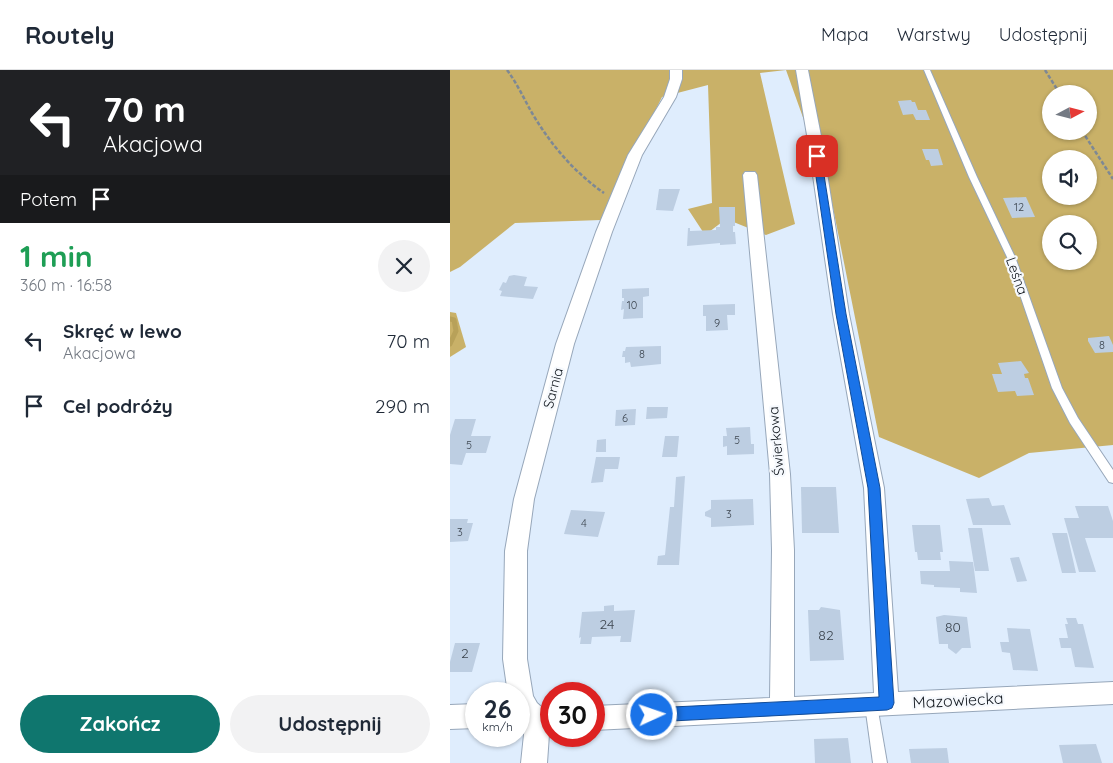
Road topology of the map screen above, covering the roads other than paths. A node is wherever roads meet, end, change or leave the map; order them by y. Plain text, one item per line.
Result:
1 (676, 70) edge
2 (802, 70) edge
3 (927, 70) edge
4 (750, 175) dead end
5 (1113, 479) edge
6 (518, 682) edge
7 (1113, 693) edge
8 (879, 703) junction
9 (782, 708) junction
10 (465, 716) edge
11 (450, 717) edge
12 (605, 717) edge
13 (540, 740) edge
14 (534, 763) edge
15 (880, 763) edge

1 - 6 street, Sarnia
2 - 8 street
3 - 5 lane, Leśna
4 - 9 street, Świerkowa
7 - 8 street, Mazowiecka
8 - 9 street, Mazowiecka
8 - 15 lane
9 - 12 street, Mazowiecka
10 - 11 street
13 - 14 street

